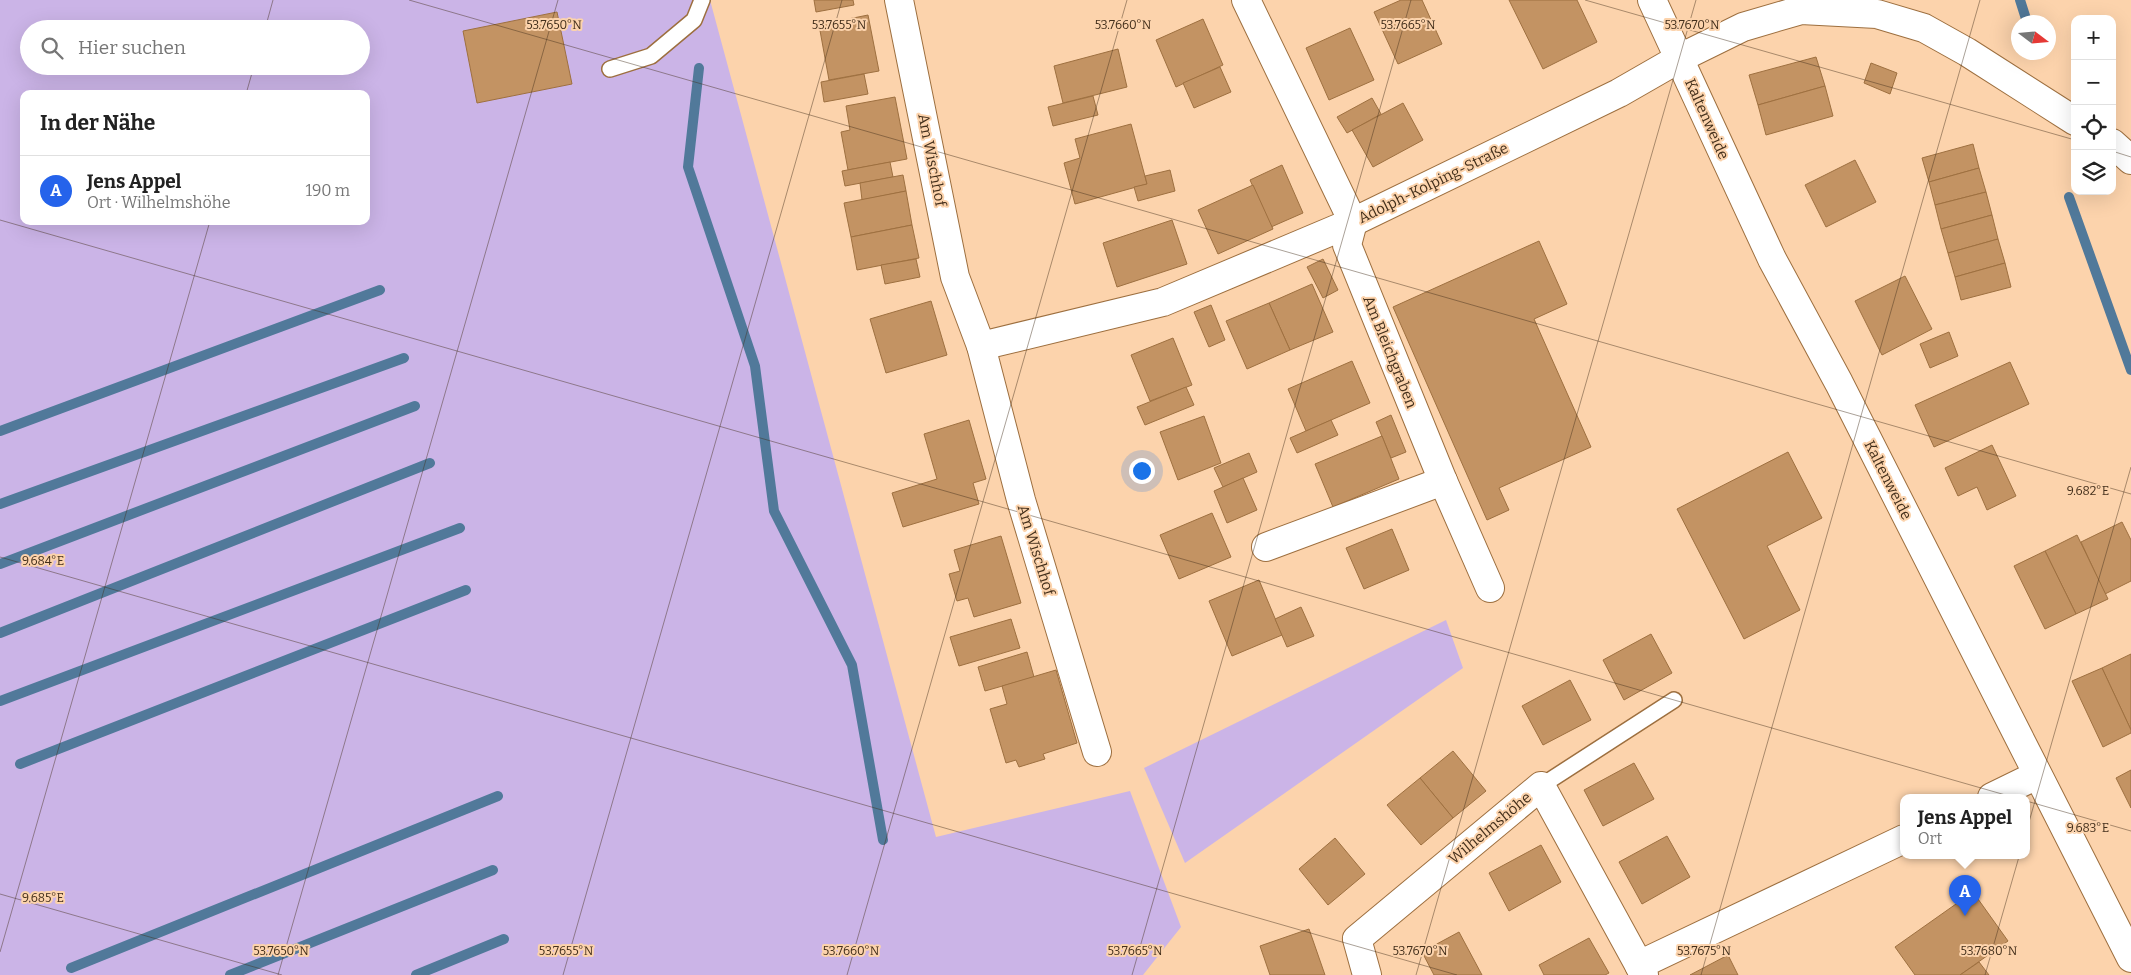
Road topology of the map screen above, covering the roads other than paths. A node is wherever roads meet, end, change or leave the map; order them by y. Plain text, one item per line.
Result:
1 (702, 0) edge
2 (899, 0) edge
3 (1246, 0) edge
4 (1652, 0) edge
5 (1680, 58) junction
6 (610, 69) dead end
7 (2071, 117) edge
8 (2116, 147) edge
9 (2131, 160) edge
10 (1353, 222) junction
11 (981, 346) junction
12 (1443, 481) junction
13 (1266, 547) dead end
14 (1490, 588) dead end
15 (1674, 700) dead end
16 (1097, 752) dead end
17 (2037, 776) junction
18 (1541, 786) junction
19 (1998, 794) edge
20 (1900, 841) edge
21 (2131, 958) edge
22 (1641, 970) edge
23 (1367, 975) edge

1 - 6 lane
2 - 11 street, Am Wischhof
3 - 10 street, Adolph-Kolping-Straße
4 - 5 street, Kaltenweide
5 - 7 street, Adolph-Kolping-Straße
5 - 10 street, Adolph-Kolping-Straße
5 - 17 street, Kaltenweide
8 - 9 street
10 - 11 street
10 - 12 street, Am Bleichgraben
11 - 16 street, Am Wischhof
12 - 13 street
12 - 14 street, Am Bleichgraben
15 - 18 lane
17 - 19 street
17 - 21 street, Kaltenweide
18 - 22 street, Wilhelmshöhe
18 - 23 street, Wilhelmshöhe
20 - 22 street, Wilhelmshöhe

